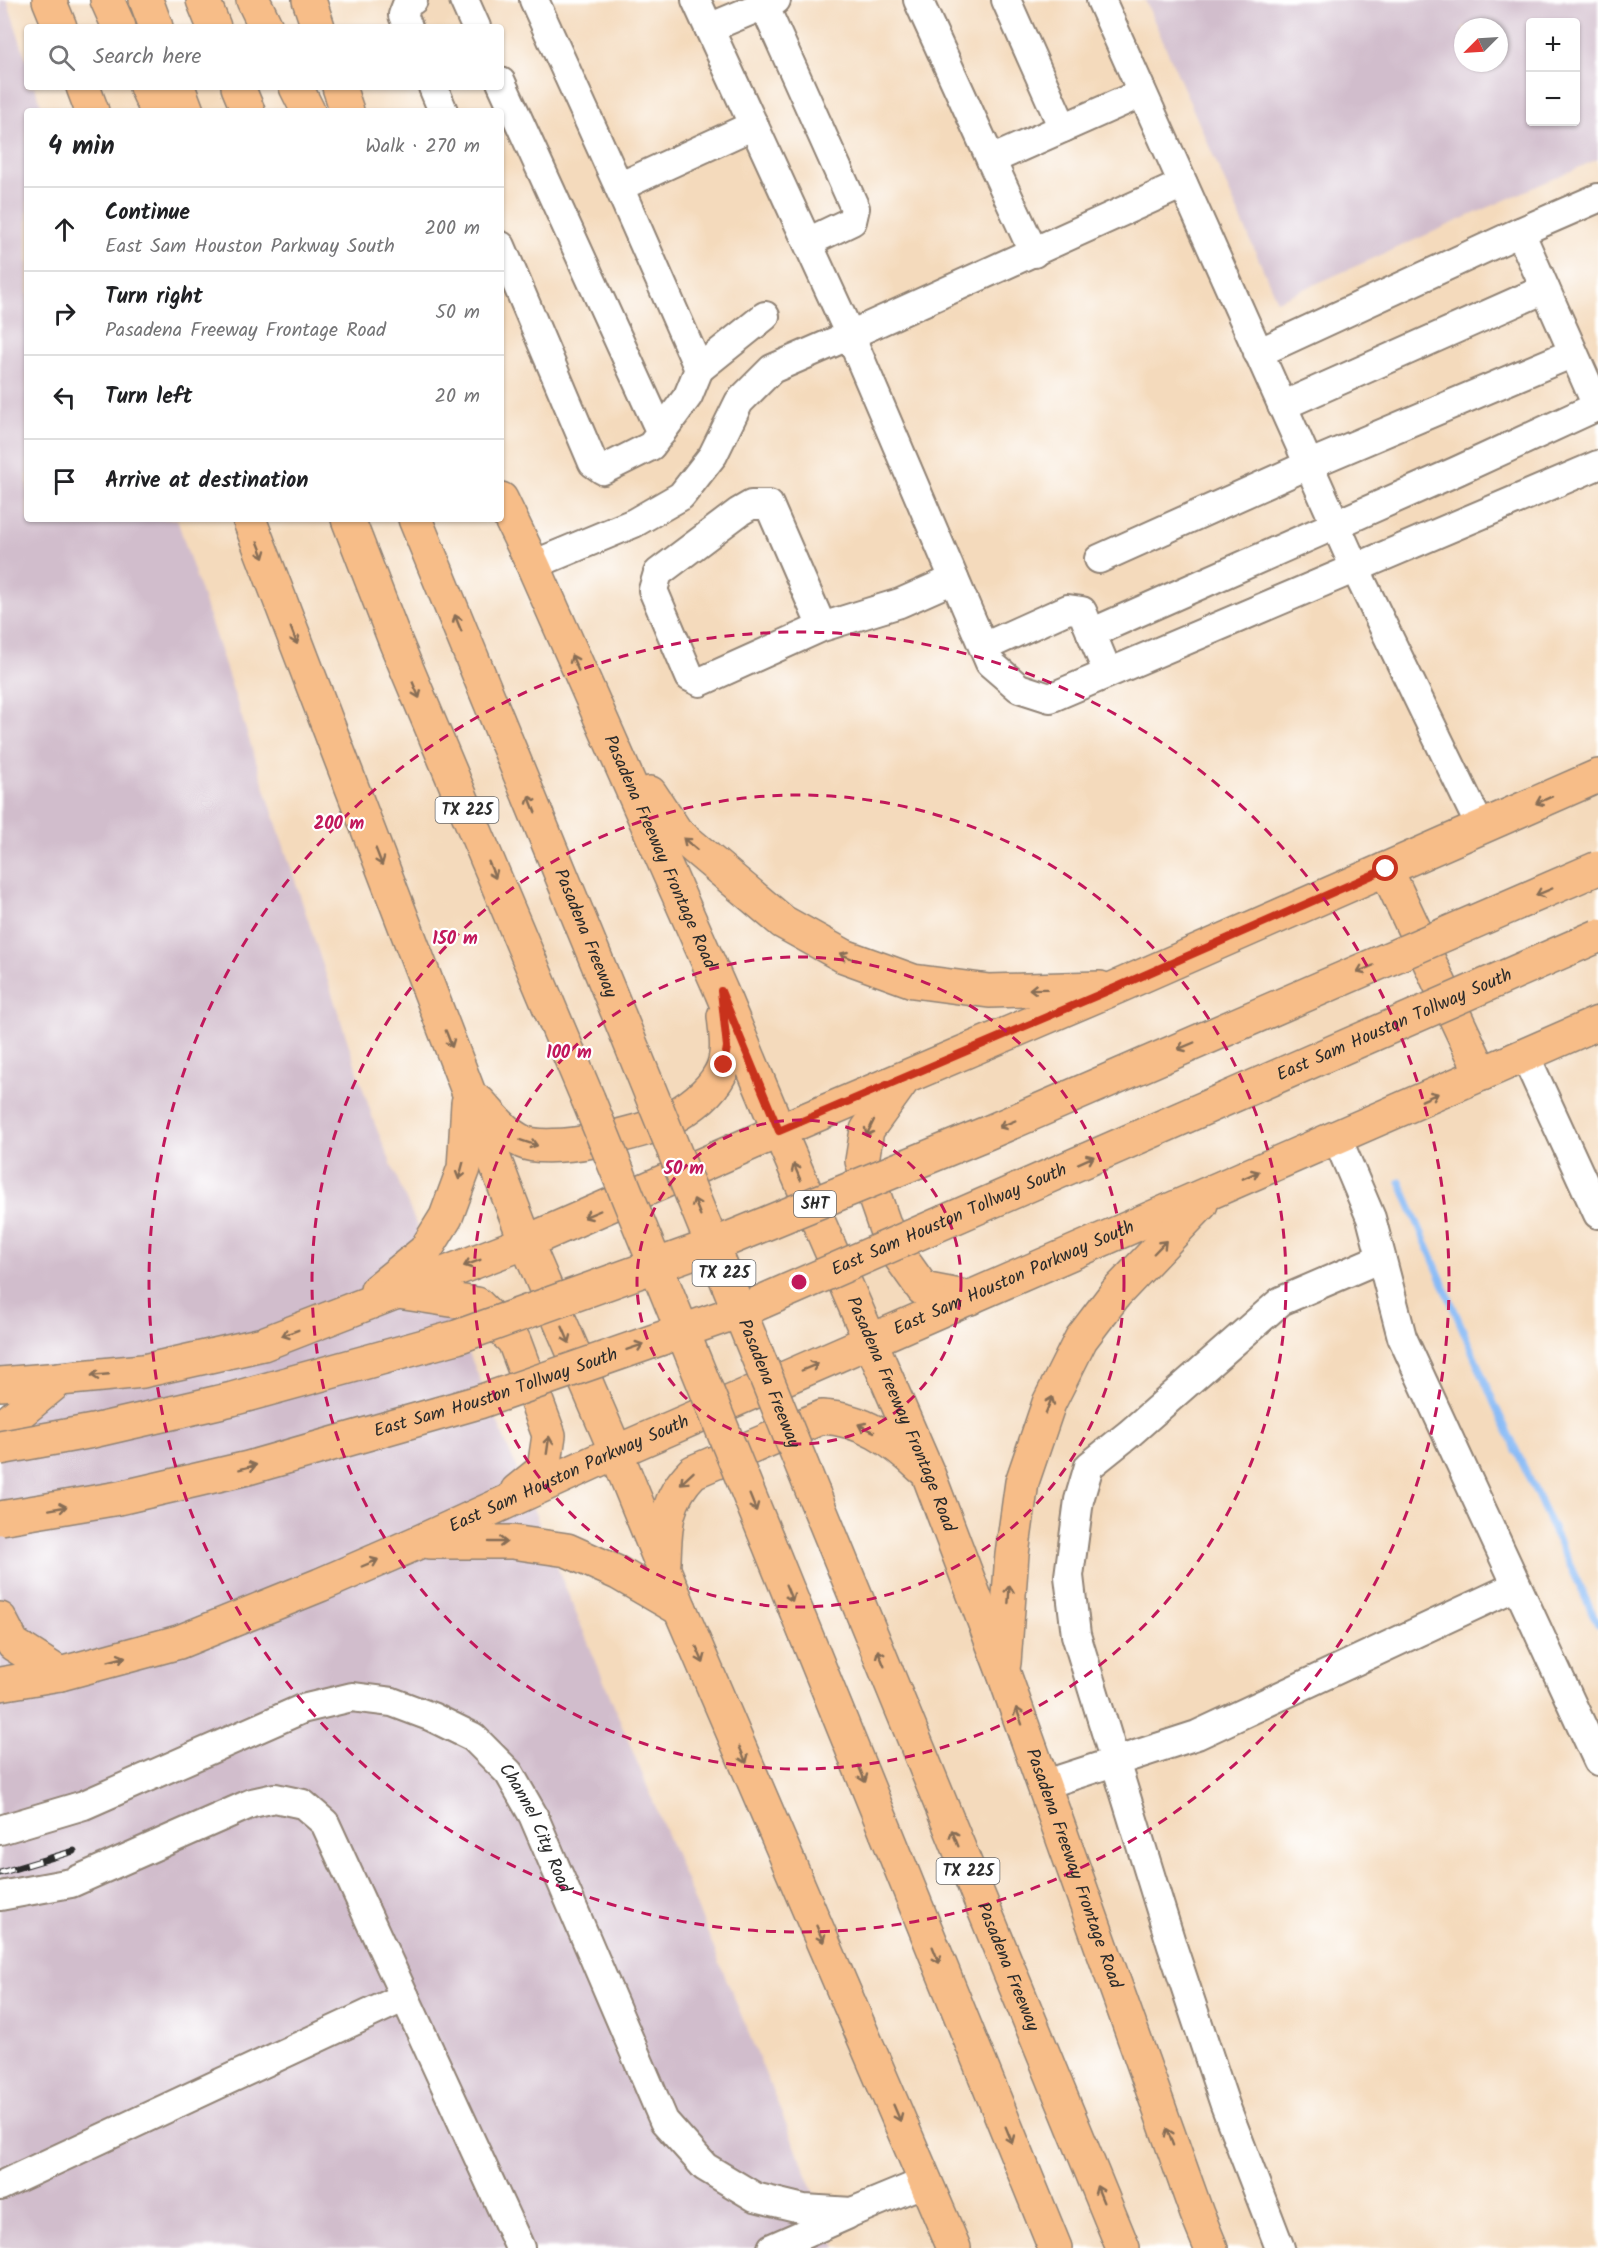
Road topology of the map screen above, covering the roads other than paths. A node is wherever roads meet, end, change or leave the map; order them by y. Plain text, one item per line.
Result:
1 (49, 0) edge
2 (107, 0) edge
3 (146, 0) edge
4 (203, 0) edge
5 (253, 0) edge
6 (309, 0) edge
7 (413, 0) edge
8 (464, 0) edge
9 (534, 0) edge
10 (696, 0) edge
11 (918, 0) edge
12 (1006, 0) edge
13 (1101, 0) edge
14 (770, 3) edge
15 (59, 24) edge
16 (118, 24) edge
17 (155, 24) edge
18 (213, 24) edge
19 (265, 24) edge
20 (317, 24) edge
21 (406, 24) edge
22 (475, 24) edge
23 (709, 28) junction
24 (504, 89) edge
25 (84, 90) edge
26 (147, 90) edge
27 (179, 90) edge
28 (239, 90) edge
29 (298, 90) edge
30 (340, 90) edge
31 (434, 90) edge
32 (1142, 93) junction
33 (91, 108) edge
34 (156, 108) edge
35 (186, 108) edge
36 (247, 108) edge
37 (306, 108) edge
38 (346, 108) edge
39 (442, 108) edge
40 (754, 125) junction
41 (1063, 128) junction
42 (991, 160) junction
43 (1183, 184) junction
44 (619, 187) junction
45 (1598, 198) edge
46 (1520, 232) junction
47 (808, 242) junction
48 (504, 253) edge
49 (1034, 253) junction
50 (1545, 289) junction
51 (765, 316) dead end
52 (850, 335) junction
53 (1258, 352) junction
54 (1573, 353) junction
55 (699, 369) junction
56 (1282, 406) junction
57 (1598, 407) edge
58 (661, 432) junction
59 (1308, 465) junction
60 (1598, 465) edge
61 (504, 505) edge
62 (250, 522) edge
63 (342, 522) edge
64 (349, 522) edge
65 (416, 522) edge
66 (1335, 525) junction
67 (1099, 560) dead end
68 (533, 565) junction
69 (1354, 568) junction
70 (954, 579) junction
71 (822, 627) junction
72 (1091, 633) junction
73 (396, 643) junction
74 (984, 647) junction
75 (1108, 673) junction
76 (599, 717) junction
77 (1598, 776) edge
78 (1481, 828) junction
79 (1598, 868) edge
80 (1386, 869) junction
81 (1598, 936) edge
82 (1117, 987) junction
83 (721, 991) junction
84 (1598, 1023) edge
85 (1525, 1055) junction
86 (1482, 1074) junction
87 (903, 1080) junction
88 (469, 1092) junction
89 (779, 1131) junction
90 (1337, 1138) junction
91 (1213, 1192) junction
92 (1598, 1214) edge
93 (526, 1242) junction
94 (1382, 1258) junction
95 (398, 1292) junction
96 (970, 1298) junction
97 (356, 1308) junction
98 (870, 1342) junction
99 (60, 1379) junction
100 (0, 1384) edge
101 (0, 1433) edge
102 (0, 1448) edge
103 (616, 1452) junction
104 (929, 1476) junction
105 (502, 1504) junction
106 (0, 1518) edge
107 (419, 1542) junction
108 (664, 1567) junction
109 (1516, 1586) junction
110 (680, 1609) junction
111 (0, 1619) edge
112 (60, 1674) junction
113 (1004, 1674) junction
114 (0, 1684) edge
115 (1116, 1761) junction
116 (1598, 1761) edge
117 (1043, 1785) junction
118 (0, 1830) edge
119 (0, 1896) edge
120 (405, 1997) junction
121 (927, 2181) junction
122 (0, 2186) edge
123 (852, 2212) junction
124 (520, 2248) edge
125 (772, 2248) edge
126 (954, 2248) edge
127 (1055, 2248) edge
128 (1122, 2248) edge
129 (1211, 2248) edge
130 (1280, 2248) edge

1 - 15 main road
2 - 16 main road
3 - 17 main road
4 - 18 main road
5 - 19 main road
6 - 20 main road
7 - 21 street
8 - 22 street
9 - 44 street
10 - 23 street
11 - 42 street
12 - 41 street
13 - 32 street
14 - 23 street
14 - 47 street
23 - 40 street
24 - 58 street
25 - 33 main road
26 - 34 main road
27 - 35 main road
28 - 36 main road
29 - 37 main road
30 - 38 main road
31 - 39 street
32 - 41 street
32 - 43 street
40 - 44 street
40 - 47 street
41 - 42 street
42 - 49 street
43 - 49 street
43 - 53 street
44 - 55 street
45 - 46 street
46 - 50 street
46 - 53 street
47 - 52 street
48 - 58 street
49 - 52 street
50 - 54 street
50 - 56 street
51 - 55 street
52 - 68 street
52 - 70 street
53 - 56 street
54 - 57 street
54 - 59 street
55 - 58 street
56 - 59 street
57 - 66 street
59 - 66 street
59 - 67 street
60 - 69 street
61 - 68 main road, Pasadena Freeway Frontage Road
62 -> 88 main road
63 - 73 main road
64 - 73 main road, TX 225
128 -> 65 main road, Pasadena Freeway / TX 225, bridge
66 - 69 street
66 - 72 street
76 -> 68 main road, Pasadena Freeway Frontage Road
69 - 75 street
69 - 78 street
70 - 71 street
70 - 74 street
71 - 71 street
72 - 74 street
72 - 75 street
73 -> 127 main road, TX 225, bridge
74 - 75 street
82 -> 76 main road
76 - 83 main road, Pasadena Freeway Frontage Road
77 -> 78 main road
78 - 80 main road
79 -> 102 main road, SHT, bridge
80 - 82 main road
80 - 86 main road
106 -> 81 main road, East Sam Houston Tollway South, bridge
82 - 87 main road
88 -> 83 main road
83 - 89 main road, Pasadena Freeway Frontage Road
84 - 85 main road, East Sam Houston Parkway South
85 - 86 main road, East Sam Houston Parkway South
85 - 92 street
90 -> 86 main road, East Sam Houston Parkway South
87 - 89 main road
87 -> 96 main road
88 - 93 main road
88 -> 97 main road
89 -> 93 main road
98 -> 89 main road, Pasadena Freeway Frontage Road
91 -> 90 main road, East Sam Houston Parkway South
90 - 94 street
91 - 96 main road, East Sam Houston Parkway South
113 -> 91 main road
93 -> 95 main road
93 -> 103 main road
94 - 109 street
94 - 115 street
95 - 97 main road
105 -> 95 main road
96 - 98 main road, East Sam Houston Parkway South
97 -> 99 main road
103 -> 98 main road, East Sam Houston Parkway South
98 - 104 main road, Pasadena Freeway Frontage Road
99 - 100 main road
99 - 101 main road
103 - 105 main road, East Sam Houston Parkway South
103 - 108 main road
104 -> 108 main road
104 - 113 main road, Pasadena Freeway Frontage Road
105 - 107 main road, East Sam Houston Parkway South
107 -> 110 main road
112 -> 107 main road, East Sam Houston Parkway South
108 - 110 main road
109 - 115 street
109 - 116 street
110 -> 121 main road
111 - 112 main road
112 - 114 main road, East Sam Houston Parkway South
117 -> 113 main road, Pasadena Freeway Frontage Road
115 - 117 street
115 - 130 street
129 -> 117 main road, Pasadena Freeway Frontage Road
118 - 123 street, Channel City Road
119 - 120 street
120 - 122 street
120 - 124 street
121 - 123 street, Channel City Road
121 - 126 main road
123 - 125 street

